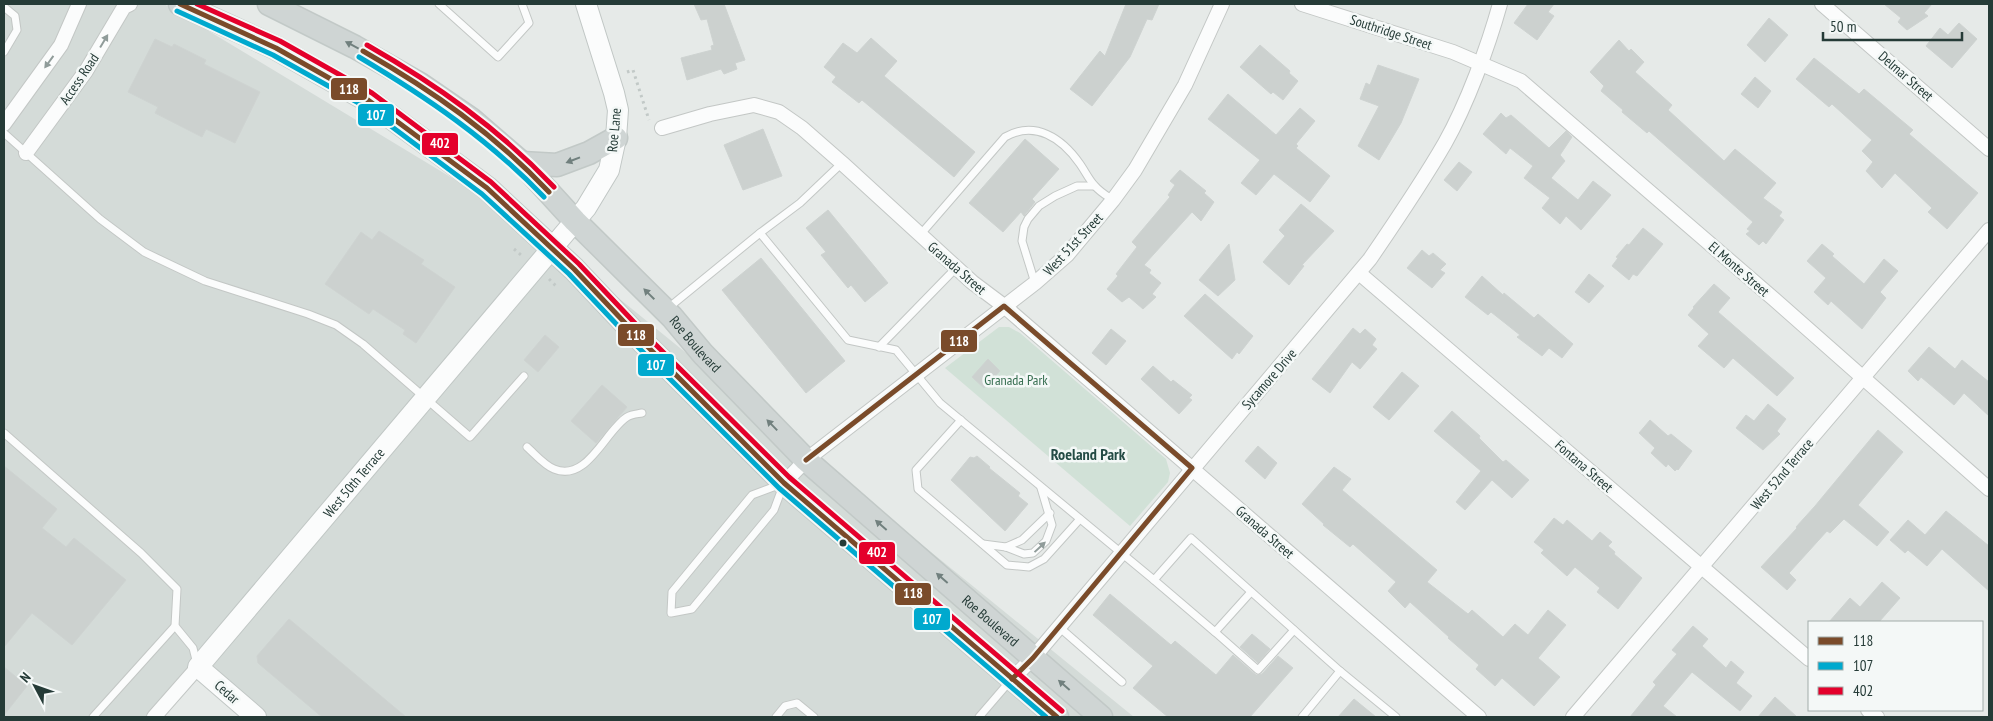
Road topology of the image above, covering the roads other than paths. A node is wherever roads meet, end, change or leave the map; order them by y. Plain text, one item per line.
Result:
1 (79, 4) edge
2 (130, 4) edge
3 (180, 4) edge
4 (270, 4) edge
5 (438, 4) edge
6 (522, 4) edge
7 (586, 4) edge
8 (1222, 4) edge
9 (1302, 4) edge
10 (1500, 4) edge
11 (1822, 4) edge
12 (4, 7) edge
13 (4, 52) edge
14 (1480, 62) junction
15 (4, 124) edge
16 (662, 128) road end
17 (4, 133) edge
18 (616, 138) junction
19 (1989, 149) edge
20 (26, 153) junction
21 (522, 163) junction
22 (842, 163) junction
23 (1094, 186) junction
24 (1114, 200) junction
25 (575, 220) junction
26 (1989, 230) edge
27 (760, 233) junction
28 (920, 235) junction
29 (550, 248) junction
30 (956, 268) junction
31 (1359, 273) junction
32 (1036, 283) junction
33 (1004, 306) junction
34 (666, 311) junction
35 (879, 346) junction
36 (916, 375) junction
37 (524, 376) dead end
38 (1862, 379) junction
39 (426, 398) junction
40 (642, 413) dead end
41 (961, 420) junction
42 (4, 433) edge
43 (527, 447) dead end
44 (806, 460) junction
45 (1192, 468) junction
46 (784, 483) junction
47 (1041, 487) junction
48 (1989, 490) edge
49 (1050, 513) junction
50 (1080, 519) junction
51 (983, 544) junction
52 (1006, 547) junction
53 (1121, 553) junction
54 (1703, 568) junction
55 (1154, 580) junction
56 (1251, 592) junction
57 (175, 626) junction
58 (1059, 627) junction
59 (1294, 630) junction
60 (1215, 632) junction
61 (1033, 658) junction
62 (1808, 658) edge
63 (198, 667) junction
64 (1340, 671) junction
65 (1012, 679) junction
66 (1122, 682) dead end
67 (93, 717) edge
68 (154, 717) edge
69 (256, 717) edge
70 (776, 717) edge
71 (814, 717) edge
72 (979, 717) edge
73 (1057, 717) edge
74 (1101, 717) edge
75 (1302, 717) edge
76 (1396, 717) edge
77 (1479, 717) edge
78 (1573, 717) edge

1 -> 15 street
20 -> 2 street, Access Road
3 - 29 main road
21 -> 4 main road, Roe Boulevard
5 - 6 lane
7 - 18 street, Roe Lane
8 - 24 street, West 51st Street
9 - 14 street, Southridge Street
10 - 14 street, Sycamore Drive
11 - 19 street, Delmar Street
12 - 13 lane
14 - 31 street, Sycamore Drive
14 - 38 street, El Monte Street
16 - 22 street, Granada Street
17 - 20 lane
18 -> 21 main road
18 - 25 street, Roe Lane
20 - 39 lane
21 - 25 main road, Roe Boulevard
22 - 27 lane
22 - 28 street, Granada Street
23 - 24 lane
23 - 28 lane
23 - 32 lane
24 - 32 street, West 51st Street
25 - 29 street, Roe Lane
34 -> 25 main road, Roe Boulevard
26 - 38 street, West 52nd Terrace
27 - 34 lane
27 - 35 lane
28 - 30 street, Granada Street
29 - 39 street, West 50th Terrace
29 - 46 main road
30 - 33 street, Granada Street
30 - 35 lane
31 - 45 street, Sycamore Drive
31 - 54 street, Fontana Street
32 - 33 street, West 51st Street
33 - 36 street, West 51st Street
33 - 45 street, Granada Street
44 -> 34 main road, Roe Boulevard
35 - 36 lane
36 - 41 lane
36 - 44 street, West 51st Street
37 - 39 lane
38 - 48 street, El Monte Street
38 - 54 street, West 52nd Terrace
39 - 63 street, West 50th Terrace
40 - 43 lane
41 - 47 lane
41 - 51 lane
42 - 57 lane
44 - 46 street, West 51st Street
61 -> 44 main road, Roe Boulevard
45 - 53 street, Sycamore Drive
45 - 77 street, Granada Street
46 - 46 lane
46 - 65 main road
47 - 49 lane
47 - 50 lane
49 - 52 lane
52 -> 49 lane
50 - 51 lane
50 - 53 lane
51 - 52 lane
53 - 55 lane
53 - 58 street, Sycamore Drive
54 - 62 street, Fontana Street
54 - 78 street, West 52nd Terrace
55 - 56 lane
55 - 60 lane
56 - 59 lane
56 - 60 lane
57 - 63 lane
57 - 67 lane
58 - 61 street, Sycamore Drive
58 - 66 lane
59 - 60 lane
59 - 64 lane
61 - 65 street, Sycamore Drive
74 -> 61 main road, Roe Boulevard
63 - 68 street, West 50th Terrace
63 - 69 street, Cedar
64 - 75 lane
64 - 76 lane
65 - 72 lane, Sycamore Drive
65 - 73 main road
70 - 71 lane

